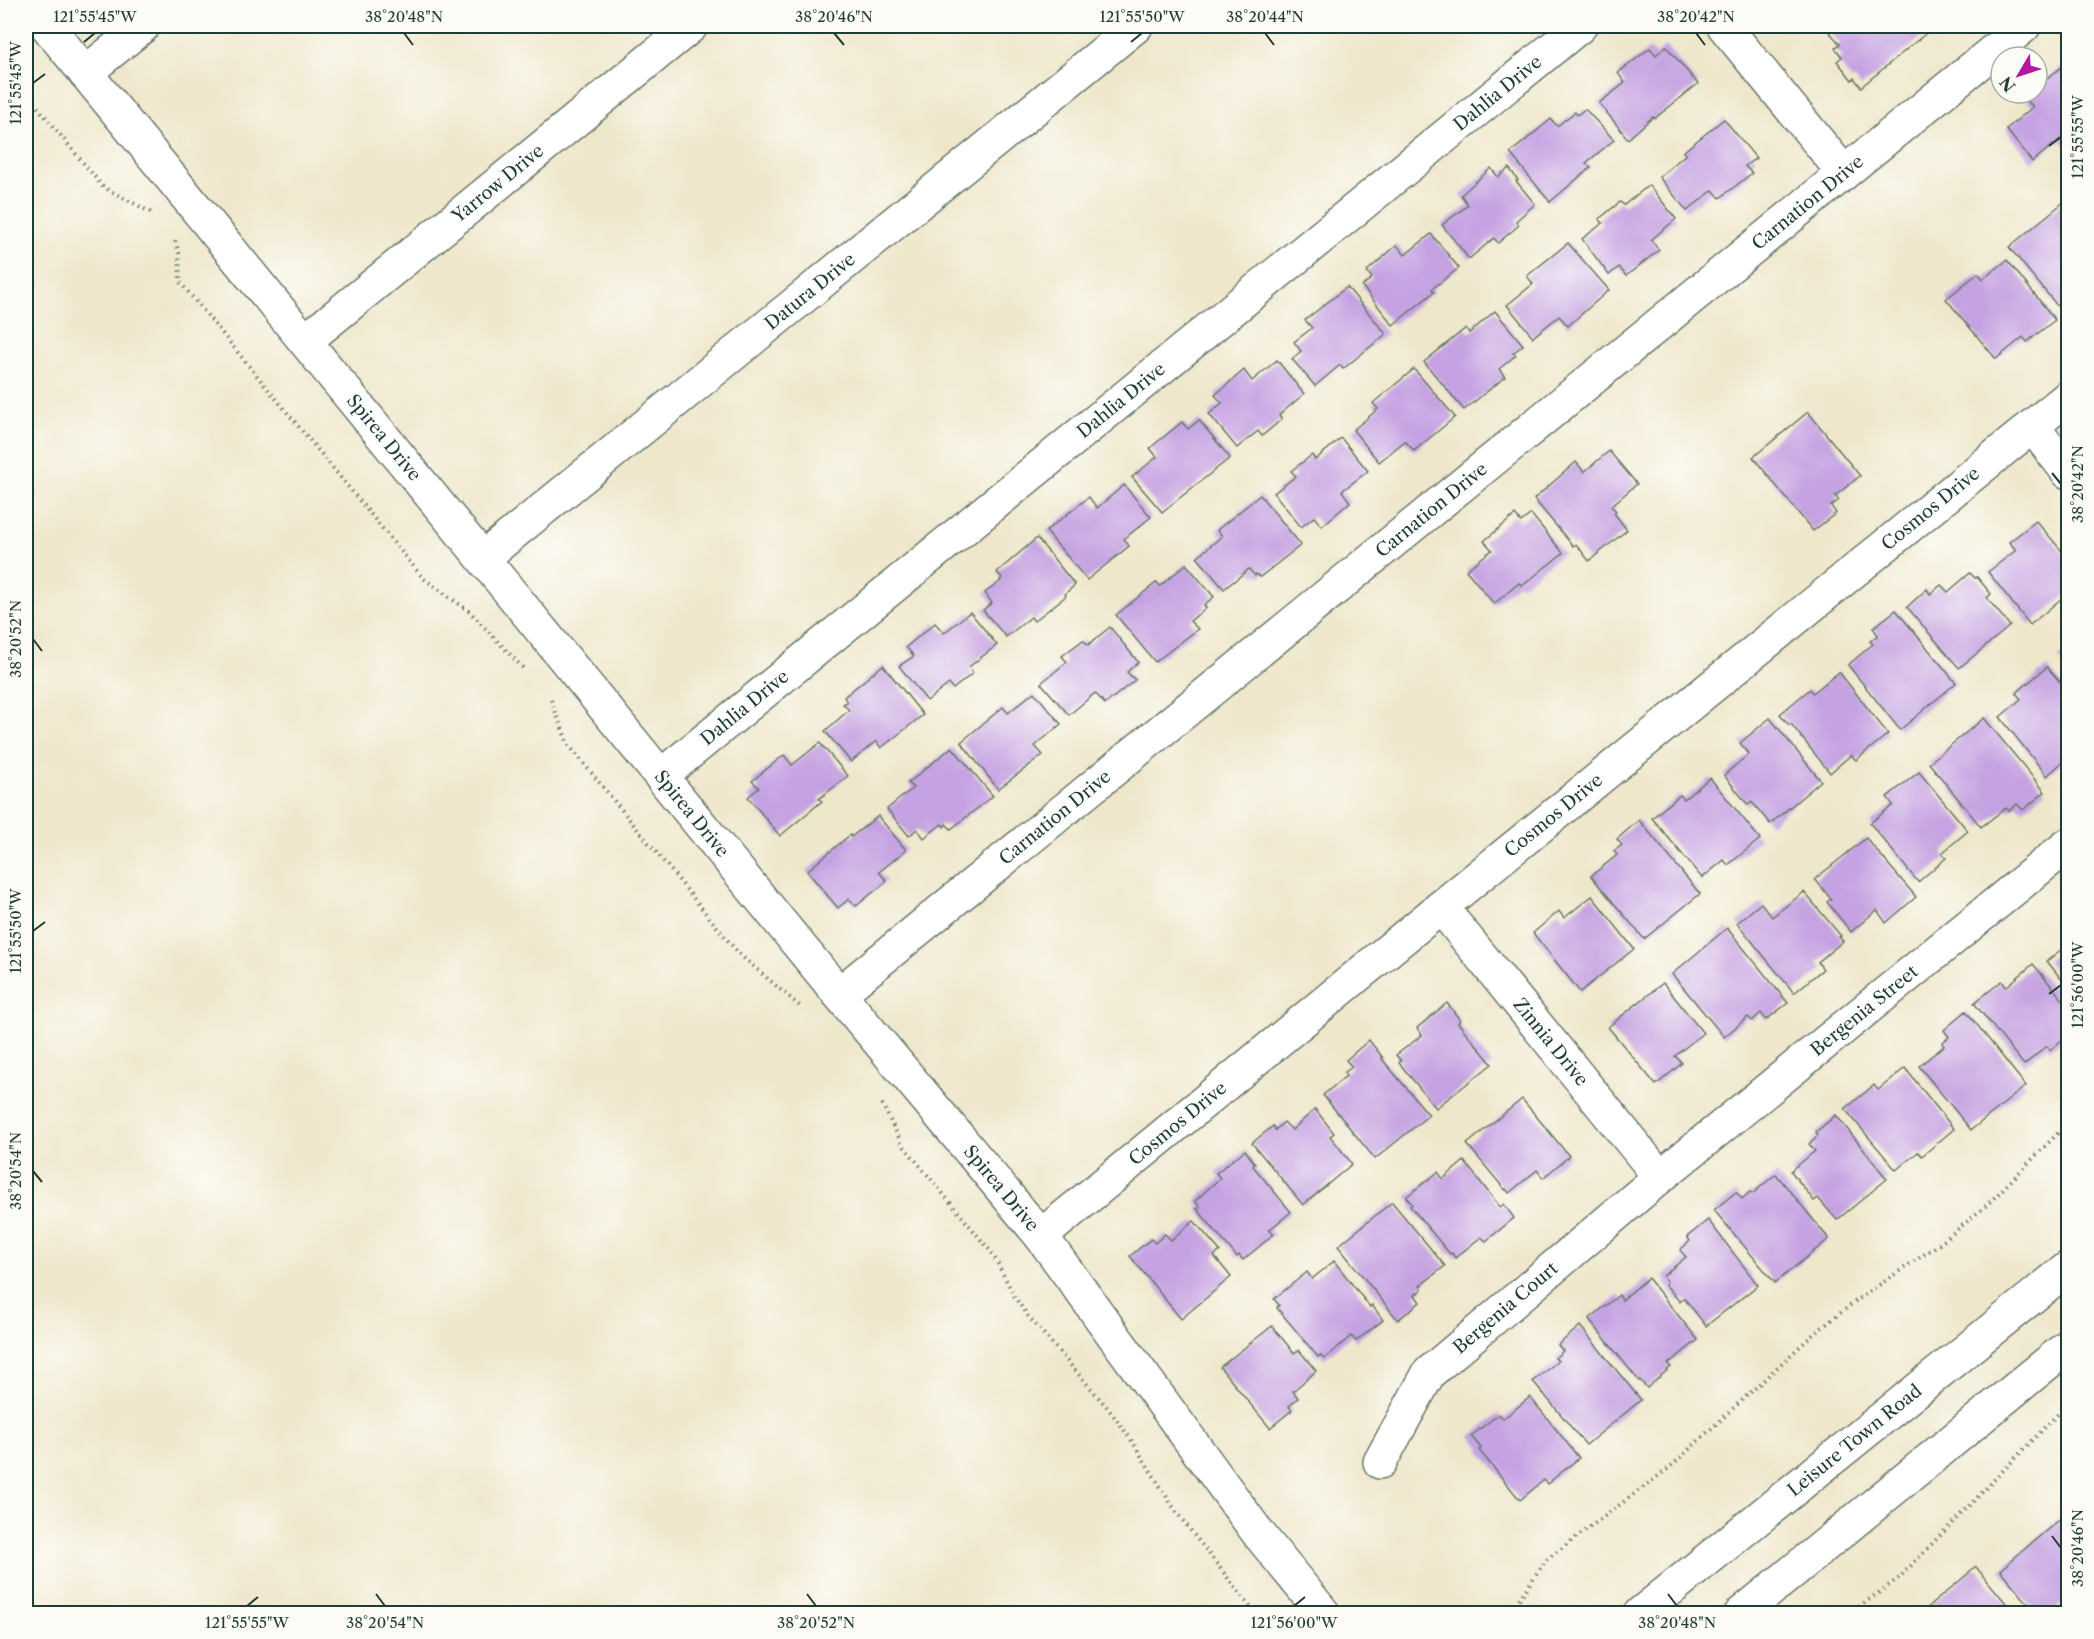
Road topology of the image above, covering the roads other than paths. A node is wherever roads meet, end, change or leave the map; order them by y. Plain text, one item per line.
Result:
1 (47, 26) edge
2 (143, 26) edge
3 (691, 26) edge
4 (1136, 26) edge
5 (1580, 26) edge
6 (1724, 26) edge
7 (2024, 26) edge
8 (85, 73) junction
9 (1844, 173) junction
10 (305, 341) junction
11 (2068, 397) edge
12 (2032, 426) junction
13 (2068, 472) edge
14 (483, 558) junction
15 (661, 776) junction
16 (2068, 845) edge
17 (1441, 907) junction
18 (839, 994) junction
19 (1660, 1176) junction
20 (1041, 1236) junction
21 (2068, 1268) edge
22 (2068, 1346) edge
23 (1380, 1462) dead end
24 (1324, 1614) edge
25 (1640, 1614) edge
26 (1741, 1614) edge

1 - 8 street, Spirea Drive
2 - 8 street
3 - 10 street, Yarrow Drive
4 - 14 street, Datura Drive
5 - 15 street, Dahlia Drive
6 - 9 street
7 - 9 street, Carnation Drive
8 - 10 street, Spirea Drive
9 - 18 street, Carnation Drive
10 - 14 street, Spirea Drive
11 - 12 street, Cosmos Drive
12 - 13 street
12 - 17 street, Cosmos Drive
14 - 15 street, Spirea Drive
15 - 18 street, Spirea Drive
16 - 19 street, Bergenia Street
17 - 19 street, Zinnia Drive
17 - 20 street, Cosmos Drive
18 - 20 street, Spirea Drive
19 - 23 street, Bergenia Court
20 - 24 street, Spirea Drive
21 - 25 street, Leisure Town Road
22 - 26 street

